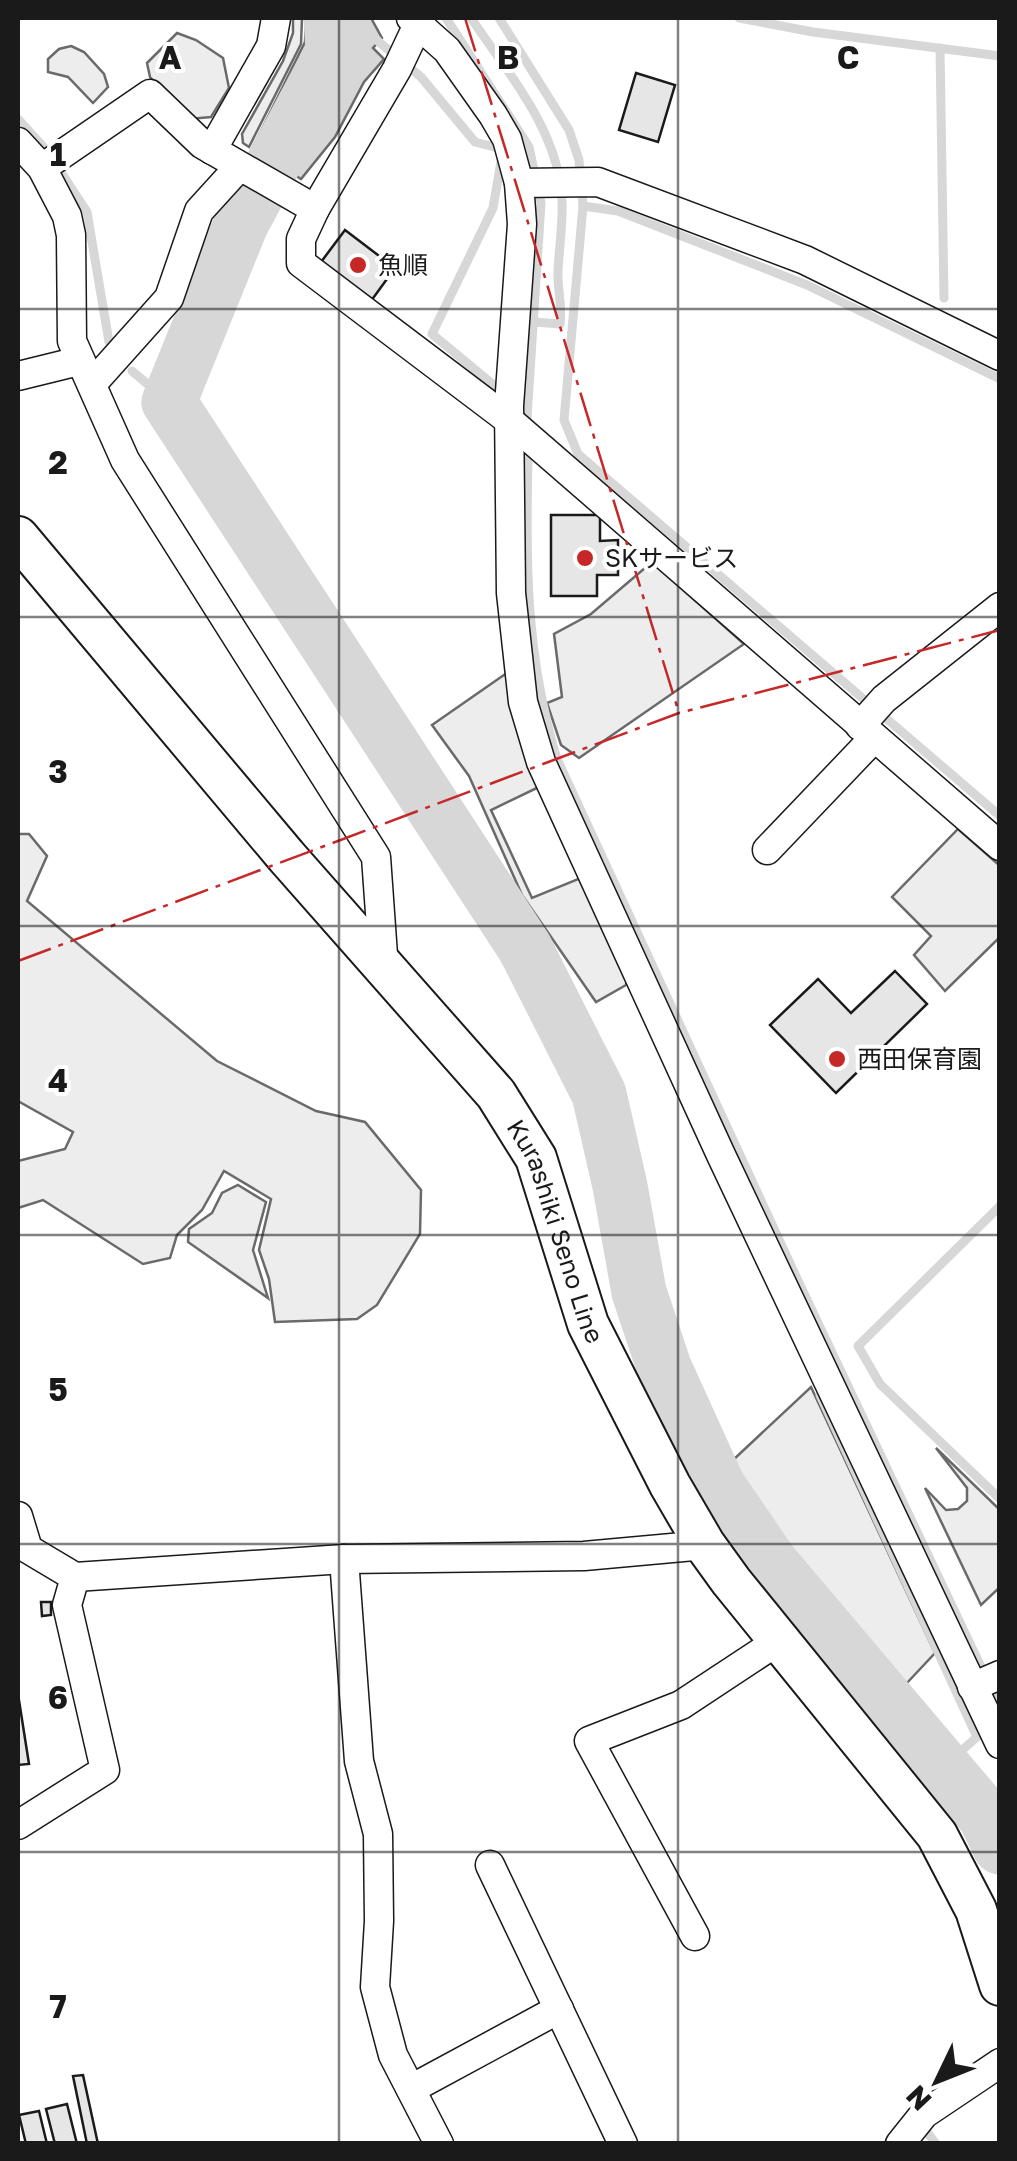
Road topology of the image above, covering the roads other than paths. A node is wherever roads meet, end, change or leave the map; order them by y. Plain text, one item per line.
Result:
1 (276, 18) edge
2 (416, 20) edge
3 (18, 142) edge
4 (212, 150) junction
5 (50, 162) junction
6 (245, 170) junction
7 (523, 183) junction
8 (315, 209) junction
9 (1000, 356) edge
10 (86, 372) junction
11 (18, 376) edge
12 (510, 404) junction
13 (18, 538) edge
14 (1000, 608) edge
15 (867, 732) junction
16 (1000, 846) edge
17 (767, 850) dead end
18 (384, 971) junction
19 (18, 1516) edge
20 (704, 1545) junction
21 (344, 1559) junction
22 (75, 1577) junction
23 (778, 1641) junction
24 (986, 1681) edge
25 (1000, 1744) edge
26 (19, 1822) edge
27 (490, 1865) dead end
28 (695, 1936) dead end
29 (1000, 1985) edge
30 (559, 2008) junction
31 (1000, 2063) edge
32 (411, 2090) junction
33 (439, 2144) edge
34 (623, 2144) edge
35 (900, 2144) edge

1 - 4 street
2 - 7 street
2 - 8 street
3 - 5 street
4 - 5 street
4 - 6 street
5 - 10 street
6 - 8 street
6 - 10 street
7 - 9 street
7 - 12 street
8 - 12 street
10 - 11 street
10 - 18 street
12 - 15 street
12 - 24 street
13 - 18 main road, Kurashiki Seno Line
14 - 15 street
15 - 16 street
15 - 17 street
18 - 20 main road, Kurashiki Seno Line
19 - 22 street
20 - 21 street
20 - 23 main road, Kurashiki Seno Line
21 - 22 street
21 - 32 street
22 - 26 street
23 - 28 street
23 - 29 main road, Kurashiki Seno Line
24 - 25 street
27 - 30 street
30 - 32 street
30 - 34 street
31 - 35 street
32 - 33 street

